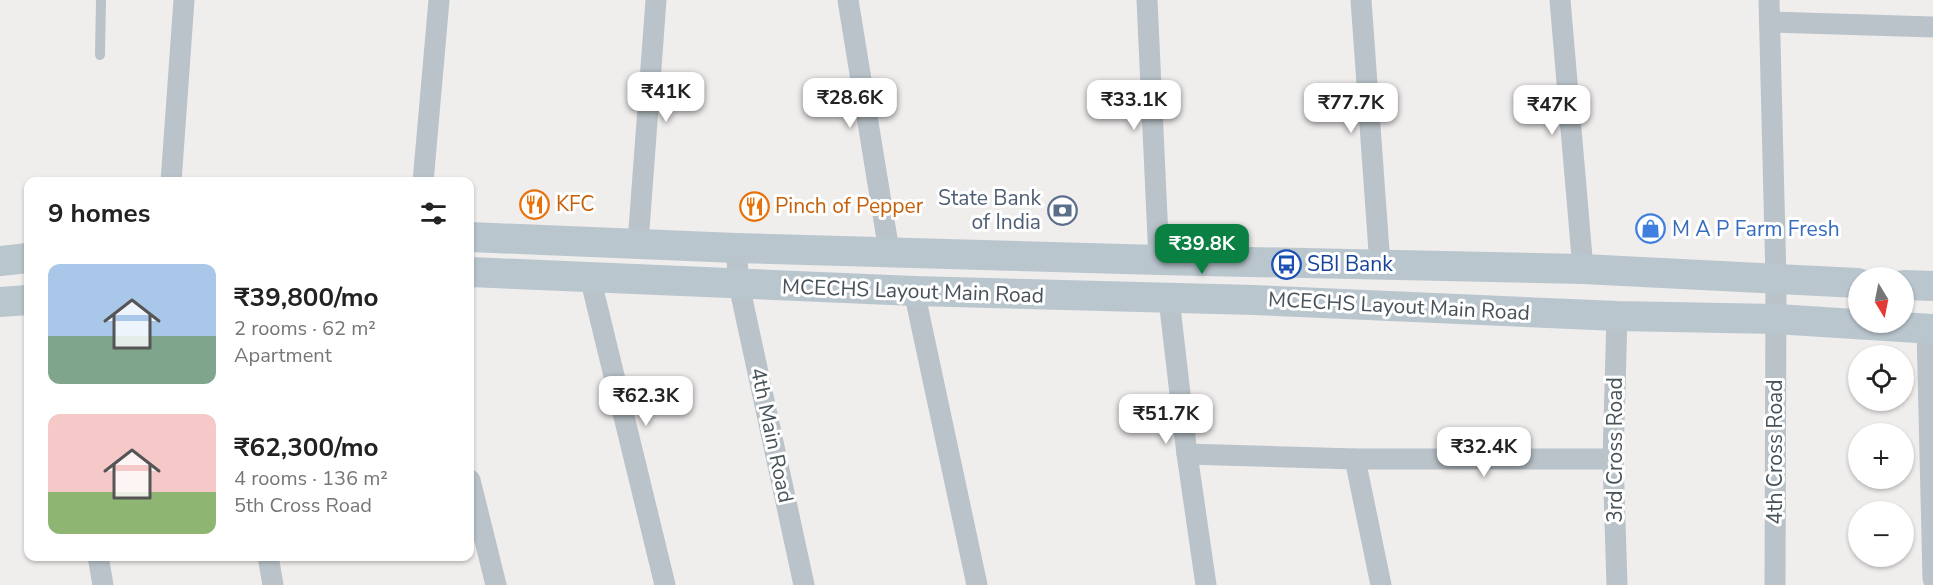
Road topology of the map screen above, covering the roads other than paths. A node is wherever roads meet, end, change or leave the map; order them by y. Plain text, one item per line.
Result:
1 (101, 0) edge
2 (184, 0) edge
3 (439, 0) edge
4 (656, 0) edge
5 (848, 0) edge
6 (1147, 0) edge
7 (1360, 0) edge
8 (1560, 0) edge
9 (1769, 0) edge
10 (1770, 22) junction
11 (1933, 27) edge
12 (100, 55) dead end
13 (171, 177) edge
14 (423, 177) edge
15 (474, 237) edge
16 (638, 243) junction
17 (736, 248) junction
18 (890, 251) junction
19 (24, 258) edge
20 (1159, 260) junction
21 (0, 261) edge
22 (1380, 265) junction
23 (1583, 269) junction
24 (474, 272) edge
25 (590, 277) junction
26 (1776, 279) junction
27 (1848, 283) edge
28 (739, 285) junction
29 (1914, 285) edge
30 (1933, 286) edge
31 (914, 291) junction
32 (1169, 299) junction
33 (24, 300) edge
34 (0, 302) edge
35 (1617, 316) junction
36 (1776, 319) junction
37 (1930, 329) edge
38 (1187, 454) junction
39 (1355, 459) junction
40 (1613, 459) junction
41 (474, 496) edge
42 (99, 561) edge
43 (269, 561) edge
44 (1933, 579) edge
45 (103, 585) edge
46 (273, 585) edge
47 (496, 585) edge
48 (665, 585) edge
49 (804, 585) edge
50 (977, 585) edge
51 (1206, 585) edge
52 (1381, 585) edge
53 (1617, 585) edge
54 (1775, 585) edge

1 - 12 lane
2 - 13 street
3 - 14 street
4 - 16 street
5 - 18 street
6 - 20 street
7 - 22 street
8 - 23 street
9 - 10 street, 4th Cross Road
10 - 11 street
10 - 26 street, 4th Cross Road
15 - 16 main road, MCECHS Layout Main Road
16 - 17 main road, MCECHS Layout Main Road
17 - 18 main road, MCECHS Layout Main Road
17 - 28 street, 4th Main Road
18 - 20 main road, MCECHS Layout Main Road
19 - 21 main road
20 - 22 main road, MCECHS Layout Main Road
22 - 23 main road, MCECHS Layout Main Road
23 - 26 main road, MCECHS Layout Main Road
24 - 25 main road, MCECHS Layout Main Road
25 - 28 main road, MCECHS Layout Main Road
25 - 48 street
26 - 27 main road, MCECHS Layout Main Road
26 - 36 street, 4th Cross Road
28 - 31 main road, MCECHS Layout Main Road
28 - 49 street, 4th Main Road
29 - 30 main road
31 - 32 main road, MCECHS Layout Main Road
31 - 50 street
32 - 35 main road, MCECHS Layout Main Road
32 - 38 street
33 - 34 main road
35 - 36 main road, MCECHS Layout Main Road
35 - 40 street, 3rd Cross Road
36 - 37 main road, MCECHS Layout Main Road
36 - 54 street, 4th Cross Road
37 - 44 street
38 - 39 street
38 - 51 street
39 - 40 street
39 - 52 street
40 - 53 street, 3rd Cross Road
41 - 47 street
42 - 45 street
43 - 46 street

